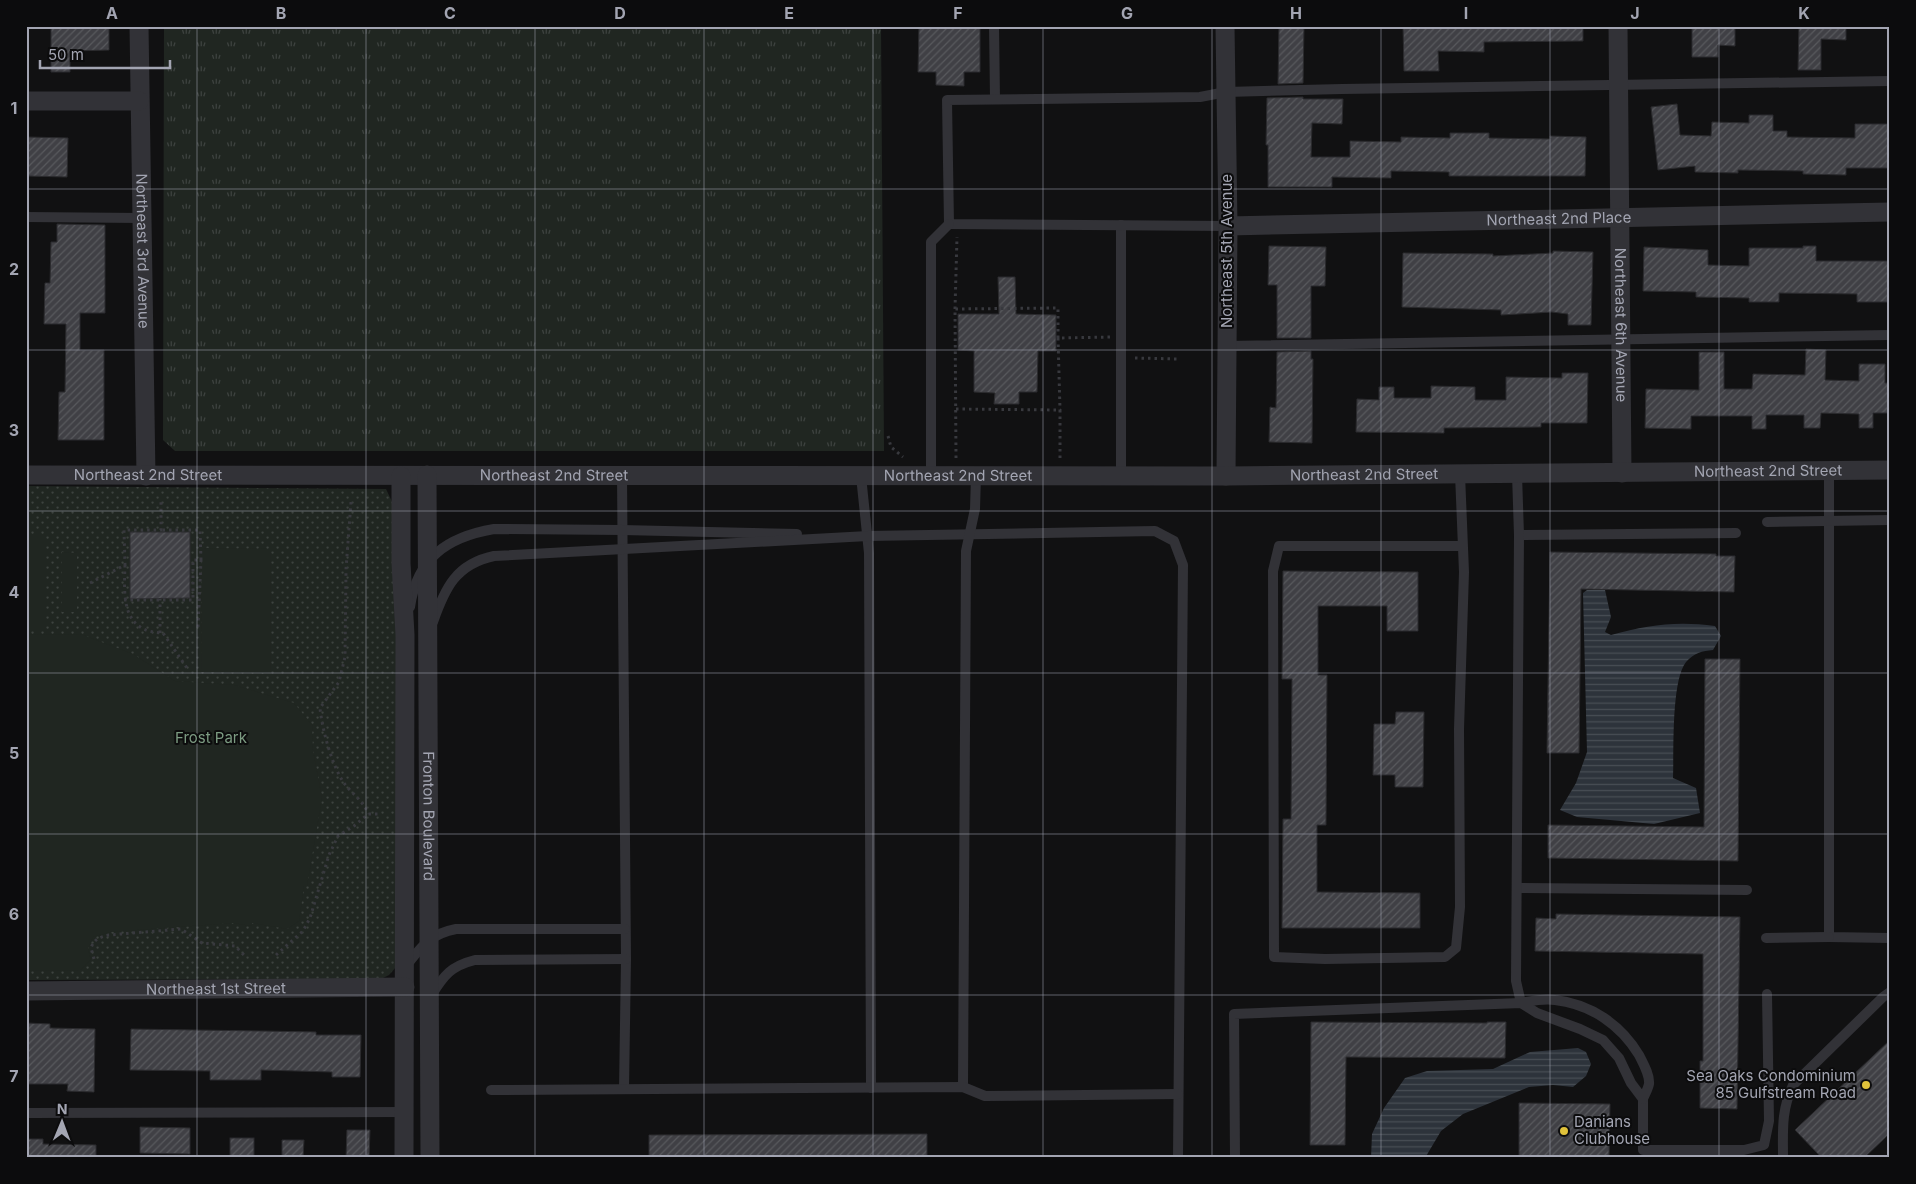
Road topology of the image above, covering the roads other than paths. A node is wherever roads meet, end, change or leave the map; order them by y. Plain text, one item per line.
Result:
1 (139, 26) edge
2 (994, 26) edge
3 (1225, 26) edge
4 (1618, 26) edge
5 (1890, 81) edge
6 (1618, 85) junction
7 (1226, 92) junction
8 (995, 99) junction
9 (26, 101) edge
10 (139, 102) junction
11 (1890, 212) edge
12 (26, 217) edge
13 (141, 218) junction
14 (1619, 218) junction
15 (949, 224) junction
16 (1121, 225) junction
17 (1228, 226) junction
18 (1890, 336) edge
19 (1620, 340) junction
20 (1227, 346) junction
21 (931, 467) junction
22 (1890, 470) edge
23 (1829, 471) junction
24 (1622, 473) junction
25 (1460, 474) junction
26 (1517, 474) junction
27 (26, 475) edge
28 (427, 475) junction
29 (146, 476) junction
30 (401, 476) junction
31 (622, 476) junction
32 (861, 476) junction
33 (976, 476) junction
34 (1121, 476) junction
35 (1226, 476) junction
36 (1829, 520) junction
37 (1890, 520) edge
38 (1767, 522) dead end
39 (622, 530) junction
40 (1736, 533) dead end
41 (970, 534) junction
42 (1518, 535) junction
43 (868, 536) junction
44 (1463, 546) junction
45 (623, 550) junction
46 (427, 561) junction
47 (405, 635) junction
48 (428, 637) junction
49 (1517, 888) junction
50 (1748, 890) dead end
51 (625, 929) junction
52 (1829, 937) junction
53 (1766, 938) dead end
54 (1890, 938) edge
55 (429, 939) junction
56 (626, 958) junction
57 (405, 967) junction
58 (405, 987) junction
59 (26, 991) edge
60 (1890, 992) edge
61 (1768, 994) dead end
62 (429, 999) junction
63 (1521, 1003) junction
64 (963, 1087) junction
65 (871, 1088) junction
66 (624, 1089) junction
67 (491, 1090) dead end
68 (1178, 1094) junction
69 (1643, 1098) junction
70 (26, 1112) edge
71 (404, 1112) junction
72 (1643, 1154) edge
73 (404, 1158) edge
74 (430, 1158) edge
75 (1178, 1158) edge
76 (1235, 1158) edge
77 (1783, 1158) edge

1 - 10 street, Northeast 3rd Avenue
2 - 8 lane
3 - 7 street, Northeast 5th Avenue
4 - 6 street, Northeast 6th Avenue
5 - 6 lane
6 - 7 lane
6 - 14 street, Northeast 6th Avenue
7 - 8 lane
7 - 17 street, Northeast 5th Avenue
8 - 15 lane
9 - 10 street
10 - 13 street, Northeast 3rd Avenue
11 - 14 street, Northeast 2nd Place
12 - 13 lane
13 - 29 street, Northeast 3rd Avenue
14 - 17 street, Northeast 2nd Place
14 - 19 street, Northeast 6th Avenue
15 - 16 lane
15 - 21 lane
16 - 17 lane
16 - 34 lane
17 - 20 street, Northeast 5th Avenue
18 - 19 lane
19 - 20 lane
19 - 24 street, Northeast 6th Avenue
20 - 35 street, Northeast 5th Avenue
21 - 32 street, Northeast 2nd Street
21 - 33 street, Northeast 2nd Street
22 - 23 street, Northeast 2nd Street
23 - 24 street, Northeast 2nd Street
23 - 36 lane
24 - 26 street, Northeast 2nd Street
25 - 26 street, Northeast 2nd Street
25 - 35 street, Northeast 2nd Street
25 - 44 lane
26 - 42 lane
27 - 29 street, Northeast 2nd Street
28 - 30 street, Northeast 2nd Street
28 - 31 street, Northeast 2nd Street
28 - 46 street, Fronton Boulevard
29 - 30 street, Northeast 2nd Street
30 - 47 street, Fronton Boulevard
31 - 32 street, Northeast 2nd Street
31 - 39 lane
32 - 43 lane
33 - 34 street, Northeast 2nd Street
33 - 41 lane
34 - 35 street, Northeast 2nd Street
36 - 37 lane
36 - 38 lane
36 - 52 lane
39 - 43 lane
39 - 45 lane
39 - 46 lane
40 - 42 lane
41 - 43 lane
41 - 64 lane
41 - 68 lane
42 - 49 lane
43 - 45 lane
43 - 65 lane
44 - 44 lane
45 - 48 lane
45 - 51 lane
46 - 47 lane
46 - 48 street, Fronton Boulevard
47 - 57 street, Fronton Boulevard
48 - 55 street, Fronton Boulevard
49 - 50 lane
49 - 63 lane
51 - 55 lane
51 - 56 lane
52 - 53 lane
52 - 54 lane
55 - 57 lane
55 - 62 street, Fronton Boulevard
56 - 62 lane
56 - 66 lane
57 - 58 street, Fronton Boulevard
58 - 59 street, Northeast 1st Street
58 - 71 street, Fronton Boulevard
60 - 77 lane
61 - 72 lane
62 - 74 street, Fronton Boulevard
63 - 69 lane
63 - 69 lane
63 - 76 lane
64 - 65 lane
64 - 68 lane
65 - 66 lane
66 - 67 lane
68 - 75 lane
69 - 72 lane
70 - 71 lane
71 - 73 street, Fronton Boulevard

